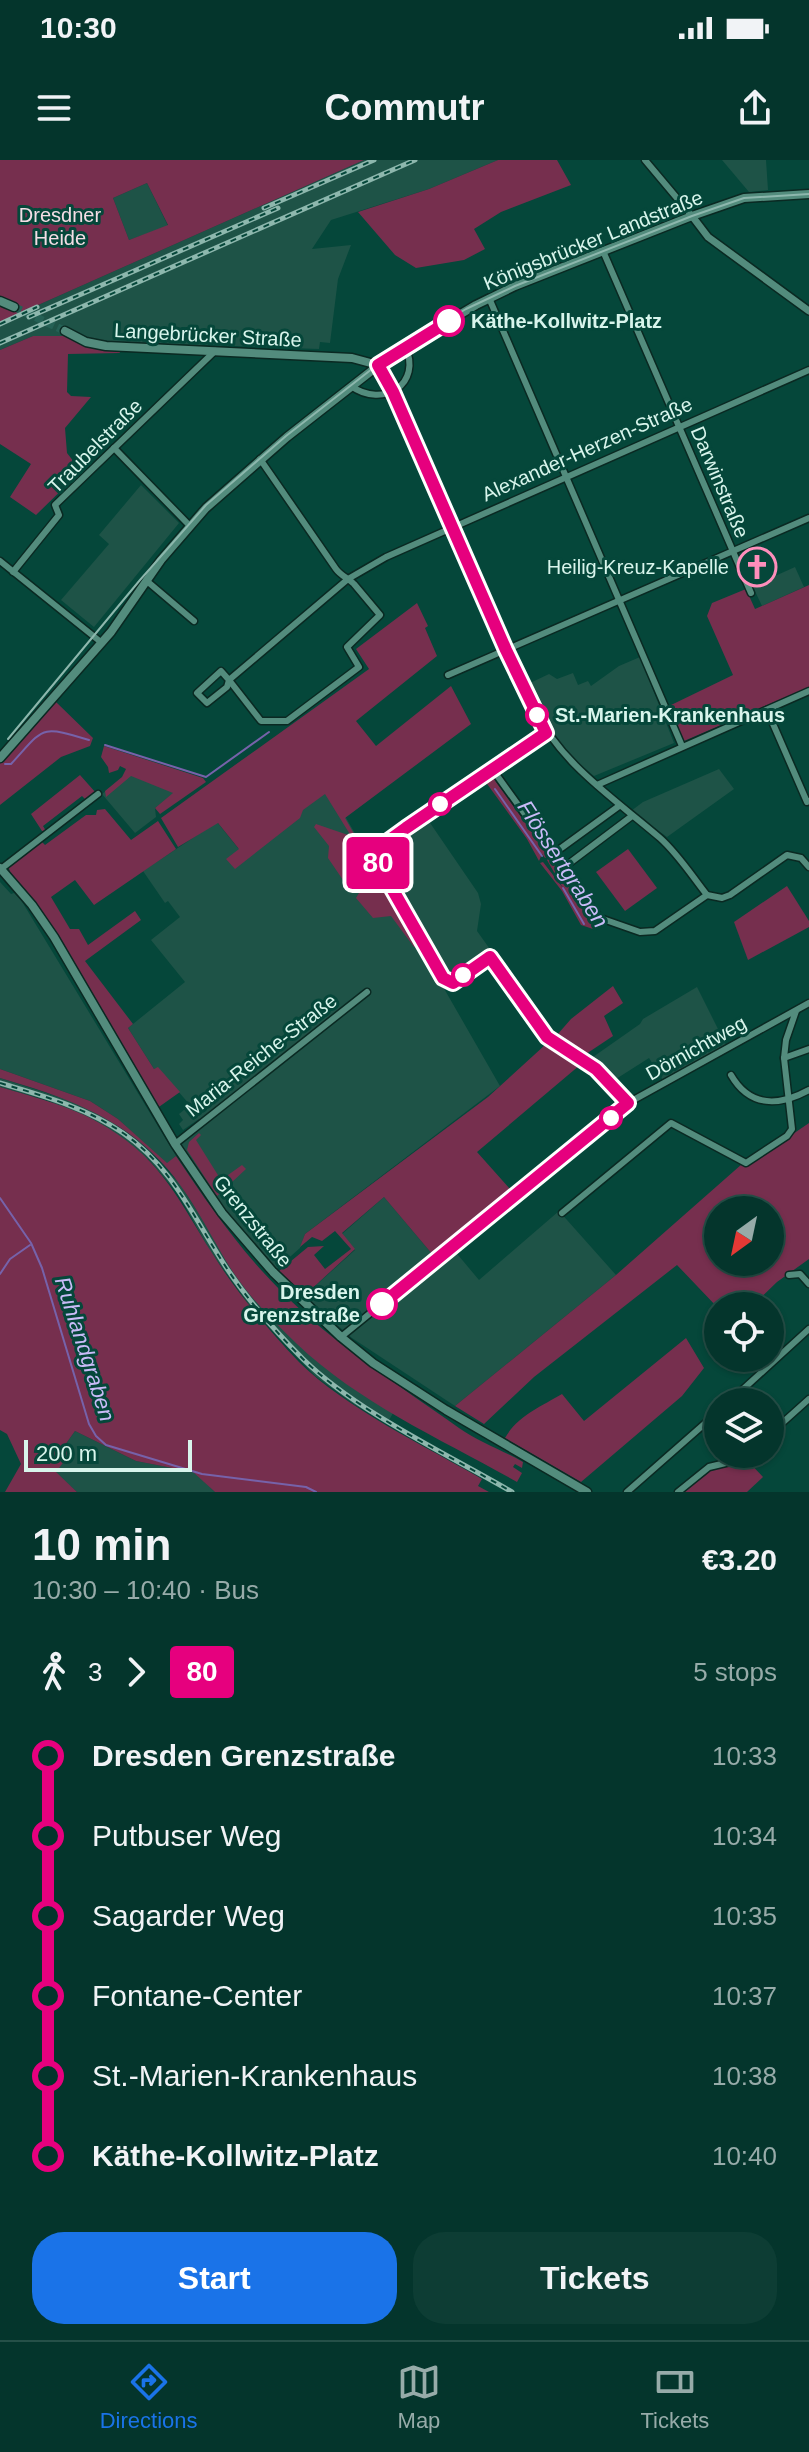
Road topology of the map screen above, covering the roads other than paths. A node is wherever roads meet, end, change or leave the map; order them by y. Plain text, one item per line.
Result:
1 (645, 160) edge
2 (809, 194) edge
3 (692, 216) junction
4 (603, 251) junction
5 (489, 298) junction
6 (0, 301) edge
7 (14, 307) tunnel mouth
8 (809, 311) edge
9 (65, 331) tunnel mouth
10 (405, 346) junction
11 (215, 351) junction
12 (352, 358) junction
13 (378, 365) junction
14 (809, 370) edge
15 (361, 378) junction
16 (351, 386) junction
17 (392, 391) junction
18 (679, 427) junction
19 (114, 448) junction
20 (260, 459) junction
21 (566, 475) junction
22 (809, 518) edge
23 (190, 526) junction
24 (452, 526) junction
25 (732, 551) junction
26 (0, 561) edge
27 (13, 572) junction
28 (348, 579) junction
29 (148, 582) junction
30 (751, 593) dead end
31 (620, 601) junction
32 (194, 621) dead end
33 (102, 643) junction
34 (506, 650) junction
35 (448, 675) dead end
36 (229, 680) junction
37 (809, 691) edge
38 (767, 710) junction
39 (546, 733) junction
40 (682, 746) junction
41 (0, 758) edge
42 (493, 770) junction
43 (597, 785) junction
44 (98, 794) dead end
45 (808, 802) edge
46 (619, 806) junction
47 (632, 816) junction
48 (553, 854) junction
49 (809, 867) edge
50 (1, 868) edge
51 (563, 868) junction
52 (707, 895) junction
53 (367, 992) dead end
54 (809, 1003) edge
55 (796, 1011) junction
56 (809, 1049) edge
57 (784, 1058) junction
58 (731, 1075) dead end
59 (809, 1090) edge
60 (790, 1101) junction
61 (628, 1103) junction
62 (175, 1144) junction
63 (562, 1213) dead end
64 (789, 1275) dead end
65 (809, 1284) edge
66 (809, 1329) edge
67 (341, 1337) junction
68 (744, 1388) edge
69 (809, 1399) edge
70 (784, 1421) edge
71 (704, 1424) edge
72 (708, 1468) edge
73 (587, 1492) edge
74 (627, 1492) edge
75 (678, 1492) edge

1 - 3 street
2 - 3 main road, Königsbrücker Landstraße
3 - 4 main road, Königsbrücker Landstraße
3 - 8 street
4 - 5 main road, Königsbrücker Landstraße
4 - 18 street, Darwinstraße
5 - 10 main road, Königsbrücker Landstraße
5 - 21 street
6 - 7 main road
9 - 11 main road, Langebrücker Straße
10 - 13 main road, Königsbrücker Landstraße
10 - 17 street
11 - 12 main road, Langebrücker Straße
11 - 19 street, Traubelstraße
12 - 13 main road, Langebrücker Straße
12 - 15 main road
13 - 15 main road, Königsbrücker Landstraße
13 - 17 street
14 - 18 street, Alexander-Herzen-Straße
15 - 16 main road, Königsbrücker Landstraße
16 - 17 street
16 - 20 main road, Königsbrücker Landstraße
17 - 24 street
18 - 21 street, Alexander-Herzen-Straße
18 - 25 street, Darwinstraße
19 - 23 street
19 - 27 street, Traubelstraße
20 - 23 main road, Königsbrücker Landstraße
20 - 28 street
21 - 24 street, Alexander-Herzen-Straße
21 - 31 street
22 - 25 street
23 - 29 main road, Königsbrücker Landstraße
24 - 28 street, Alexander-Herzen-Straße
24 - 34 street
25 - 30 street, Darwinstraße
25 - 31 street
26 - 27 street
27 - 33 street
28 - 36 street, Alexander-Herzen-Straße
28 - 36 street
29 - 32 street
29 - 33 main road, Königsbrücker Landstraße
31 - 34 street
31 - 40 street
33 - 41 main road, Königsbrücker Landstraße
34 - 35 street
34 - 39 street
36 - 36 street, Alexander-Herzen-Straße
37 - 38 street
38 - 40 street
38 - 45 street
39 - 42 street
39 - 43 street
40 - 43 street
42 - 48 street
42 - 61 street
43 - 46 street
44 - 50 street
46 - 47 street
46 - 48 street
47 - 51 street
47 - 52 street
48 - 51 street
49 - 52 street
50 - 62 main road, Grenzstraße
51 - 52 street
53 - 62 street, Maria-Reiche-Straße
54 - 55 street, Dörnichtweg
55 - 57 street
55 - 61 street, Dörnichtweg
56 - 57 street
57 - 60 street
58 - 60 street
59 - 60 street
60 - 63 street
61 - 67 street, Dörnichtweg
62 - 67 main road, Grenzstraße
64 - 65 street
66 - 68 street
67 - 73 main road, Grenzstraße
69 - 70 street
71 - 74 street
72 - 75 street

